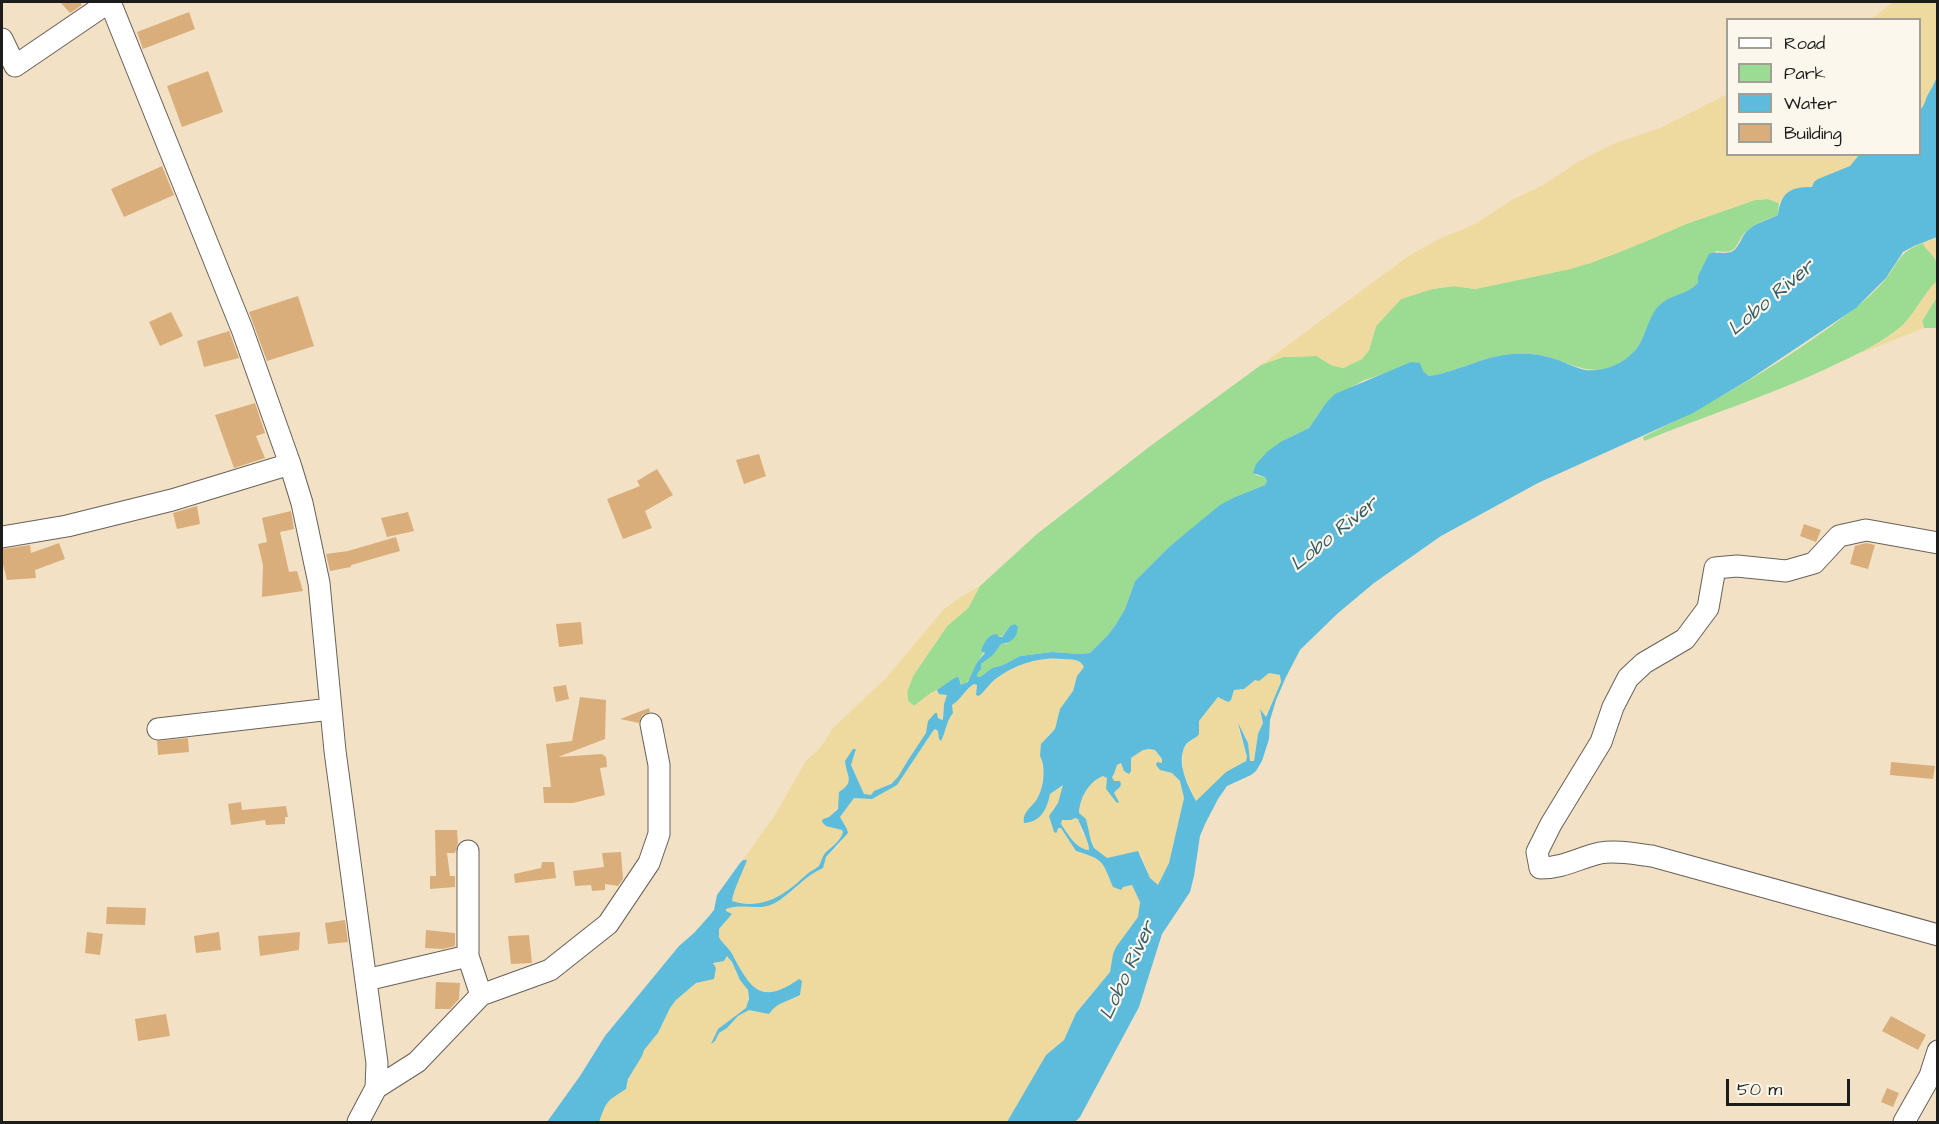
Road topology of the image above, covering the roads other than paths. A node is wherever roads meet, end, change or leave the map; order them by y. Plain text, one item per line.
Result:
1 (110, 2) edge
2 (2, 39) edge
3 (290, 464) junction
4 (2, 537) edge
5 (1938, 543) edge
6 (331, 709) junction
7 (651, 724) dead end
8 (158, 729) dead end
9 (468, 851) dead end
10 (1938, 935) edge
11 (468, 956) junction
12 (366, 980) junction
13 (481, 996) junction
14 (1938, 1051) edge
15 (376, 1088) junction
16 (358, 1122) edge
17 (1904, 1122) edge

1 - 2 street
1 - 3 street
3 - 4 street
3 - 6 street
5 - 10 street
6 - 8 street
6 - 12 street
7 - 13 street
9 - 11 street
11 - 12 street
11 - 13 street
12 - 15 street
13 - 15 street
14 - 17 street
15 - 16 street

